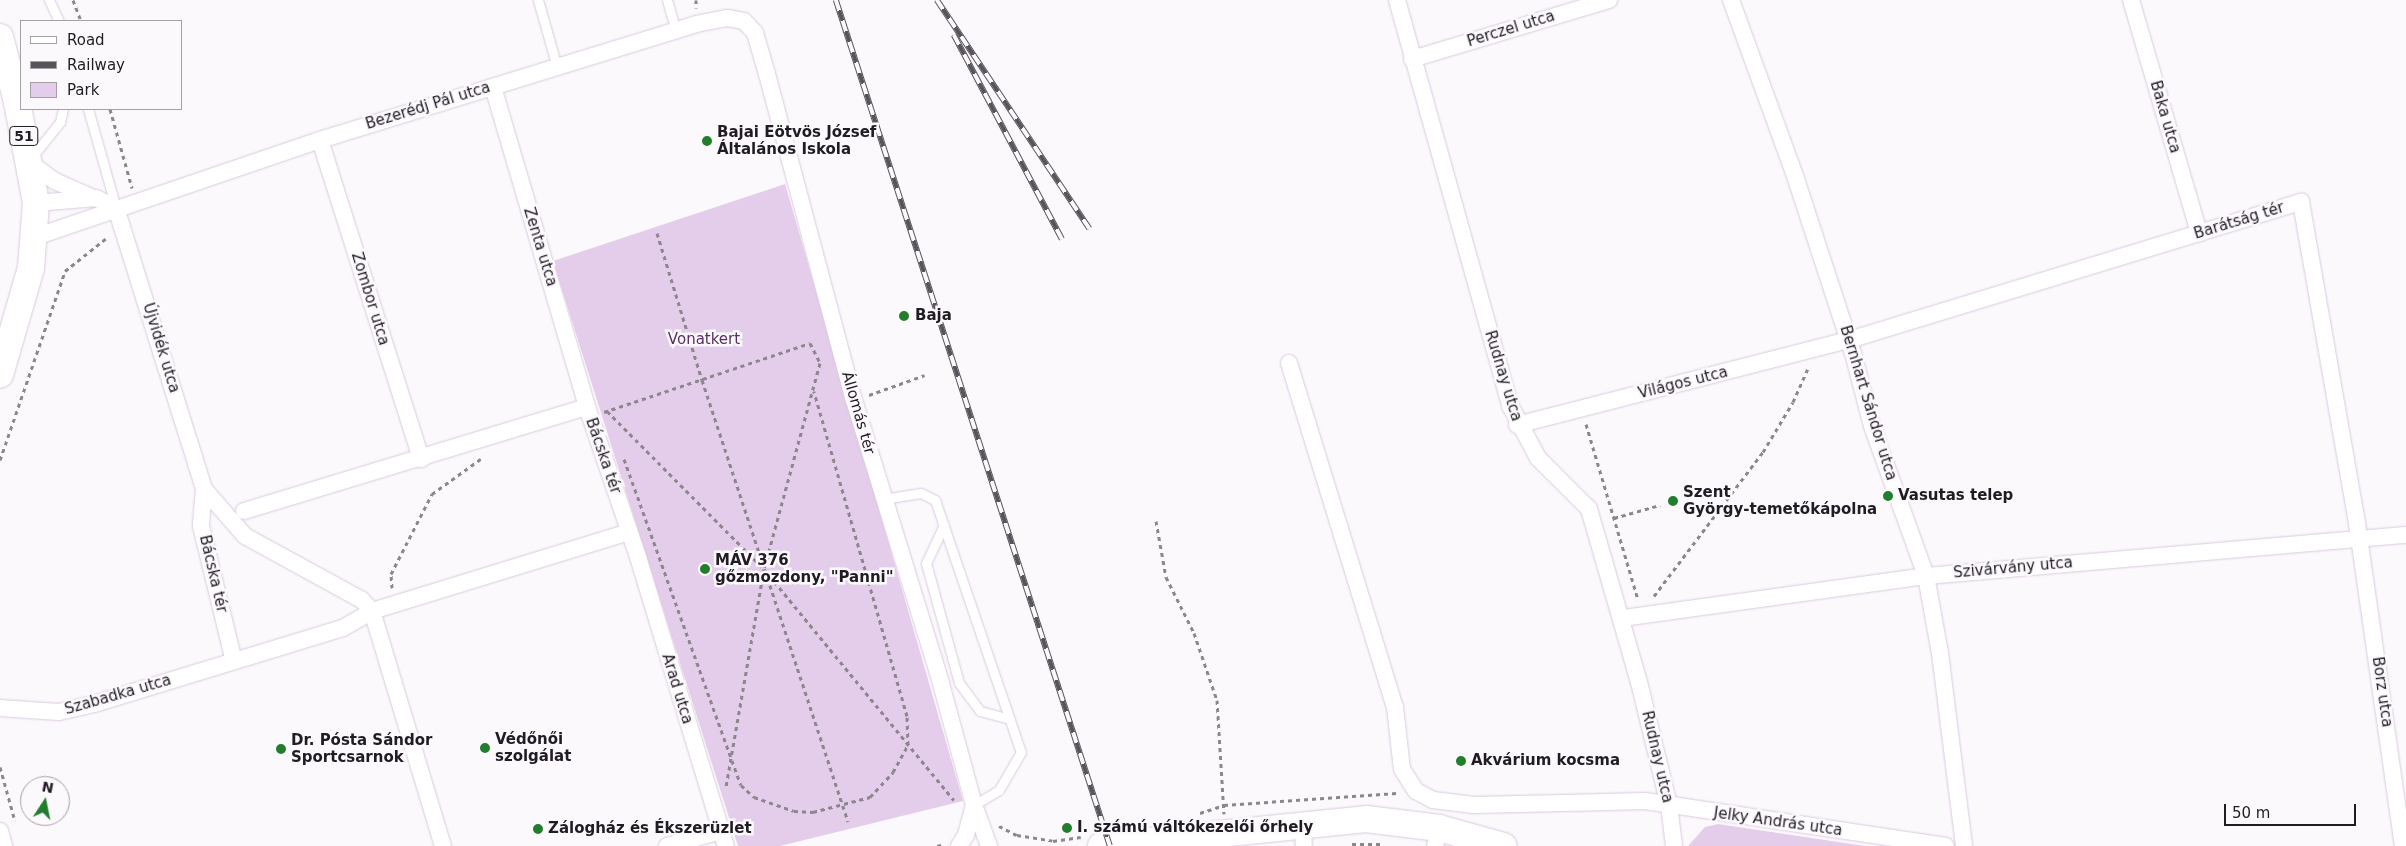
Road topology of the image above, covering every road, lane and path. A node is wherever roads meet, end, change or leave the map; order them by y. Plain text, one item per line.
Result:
1 (49, 0) edge
2 (73, 0) edge
3 (538, 0) edge
4 (667, 0) edge
5 (1397, 0) edge
6 (1609, 0) edge
7 (1731, 0) edge
8 (2131, 0) edge
9 (57, 19) edge
10 (80, 20) edge
11 (744, 21) joint
12 (676, 31) junction
13 (0, 38) edge
14 (1412, 59) junction
15 (557, 67) junction
16 (493, 87) junction
17 (9, 102) edge
18 (63, 110) edge
19 (88, 110) edge
20 (110, 110) edge
21 (320, 140) junction
22 (29, 162) junction
23 (96, 198) junction
24 (136, 202) junction
25 (36, 203) junction
26 (116, 208) junction
27 (122, 230) junction
28 (657, 233) dead end
29 (2199, 233) junction
30 (35, 237) junction
31 (1849, 340) junction
32 (1816, 348) junction
33 (1289, 362) dead end
34 (0, 375) edge
35 (925, 375) dead end
36 (702, 380) junction
37 (813, 389) junction
38 (854, 400) junction
39 (1582, 409) junction
40 (607, 411) junction
41 (588, 412) junction
42 (1517, 425) junction
43 (614, 430) dead end
44 (484, 457) dead end
45 (624, 457) dead end
46 (420, 459) junction
47 (0, 460) edge
48 (204, 489) junction
49 (882, 499) junction
50 (1660, 505) dead end
51 (244, 511) dead end
52 (1614, 518) junction
53 (1156, 521) dead end
54 (944, 525) junction
55 (629, 532) junction
56 (2406, 535) edge
57 (2360, 539) junction
58 (764, 569) junction
59 (1926, 576) junction
60 (394, 604) junction
61 (372, 611) junction
62 (1642, 613) junction
63 (1623, 618) junction
64 (234, 661) junction
65 (0, 708) edge
66 (1010, 720) junction
67 (908, 744) junction
68 (730, 755) junction
69 (0, 767) edge
70 (726, 793) dead end
71 (842, 804) junction
72 (974, 805) junction
73 (1669, 805) junction
74 (956, 808) dead end
75 (848, 822) dead end
76 (17, 828) dead end
77 (0, 831) edge
78 (1226, 832) junction
79 (1303, 835) edge
80 (1437, 837) edge
81 (724, 838) edge
82 (4, 846) edge
83 (443, 846) edge
84 (667, 846) edge
85 (959, 846) edge
86 (989, 846) edge
87 (1101, 846) edge
88 (1504, 846) edge
89 (1674, 846) edge
90 (1946, 846) edge
91 (1964, 846) edge
92 (2403, 846) edge

1 - 9 lane
2 - 10 path
3 - 15 lane
4 - 12 lane
5 - 14 street, Rudnay utca
6 - 14 street, Perczel utca
7 - 31 street, Bernhart Sándor utca
8 - 29 street, Baka utca
11 - 12 street, Bezerédj Pál utca
11 - 38 street, Állomás tér
12 - 15 street, Bezerédj Pál utca
13 - 17 main road, 51
14 - 42 street, Rudnay utca
15 - 16 street, Bezerédj Pál utca
16 - 21 street, Bezerédj Pál utca
16 - 41 street, Zenta utca
17 - 22 main road, 51
18 - 22 lane
19 - 26 lane
20 - 24 path
21 - 24 street, Bezerédj Pál utca
21 - 46 street, Zombor utca
22 - 23 street
22 - 25 main road, 51
23 - 25 street
23 - 26 street
24 - 26 street, Bezerédj Pál utca
25 - 30 main road, 51
26 - 27 street, Újvidék utca
26 - 30 street, Bezerédj Pál utca
27 - 47 path
27 - 48 street, Újvidék utca
28 - 36 path
29 - 31 street, Barátság tér
29 - 57 street, Barátság tér
30 - 34 main road, 51
31 - 32 street, Világos utca
31 - 59 street, Bernhart Sándor utca
32 - 39 street, Világos utca
32 - 62 path
33 - 73 street, Jelky András utca
35 - 38 path
36 - 37 path
36 - 40 path
36 - 58 path
37 - 58 path
37 - 67 path
38 - 49 street, Állomás tér
39 - 42 street, Világos utca
39 - 52 path
40 - 41 path
40 - 43 path
40 - 58 path
41 - 46 street, Bácska tér
41 - 55 street, Bácska tér
42 - 63 street, Rudnay utca
44 - 60 path
45 - 68 path
46 - 51 street, Bácska tér
48 - 61 street, Bácska tér
48 - 64 street, Bácska tér
49 - 54 lane
49 - 72 street, Állomás tér
50 - 52 path
52 - 62 path
53 - 78 path
54 - 66 lane
54 - 66 lane
55 - 60 street
55 - 81 street, Arad utca
56 - 57 street, Szivárvány utca
57 - 59 street, Szivárvány utca
57 - 92 street, Borz utca
58 - 67 path
58 - 68 path
58 - 71 path
59 - 62 street, Szivárvány utca
59 - 91 street, Bernhart Sándor utca
60 - 61 street
61 - 64 street
61 - 83 street
62 - 63 street, Szivárvány utca
63 - 73 street, Rudnay utca
64 - 65 street, Szabadka utca
66 - 72 lane
67 - 71 path
67 - 74 path
68 - 70 path
68 - 71 path
69 - 76 path
71 - 75 path
72 - 85 street
72 - 86 street, Állomás tér
73 - 89 street, Rudnay utca
73 - 90 street, Jelky András utca
77 - 82 street
78 - 79 main road
78 - 87 main road
79 - 80 main road
80 - 88 main road
81 - 84 street

